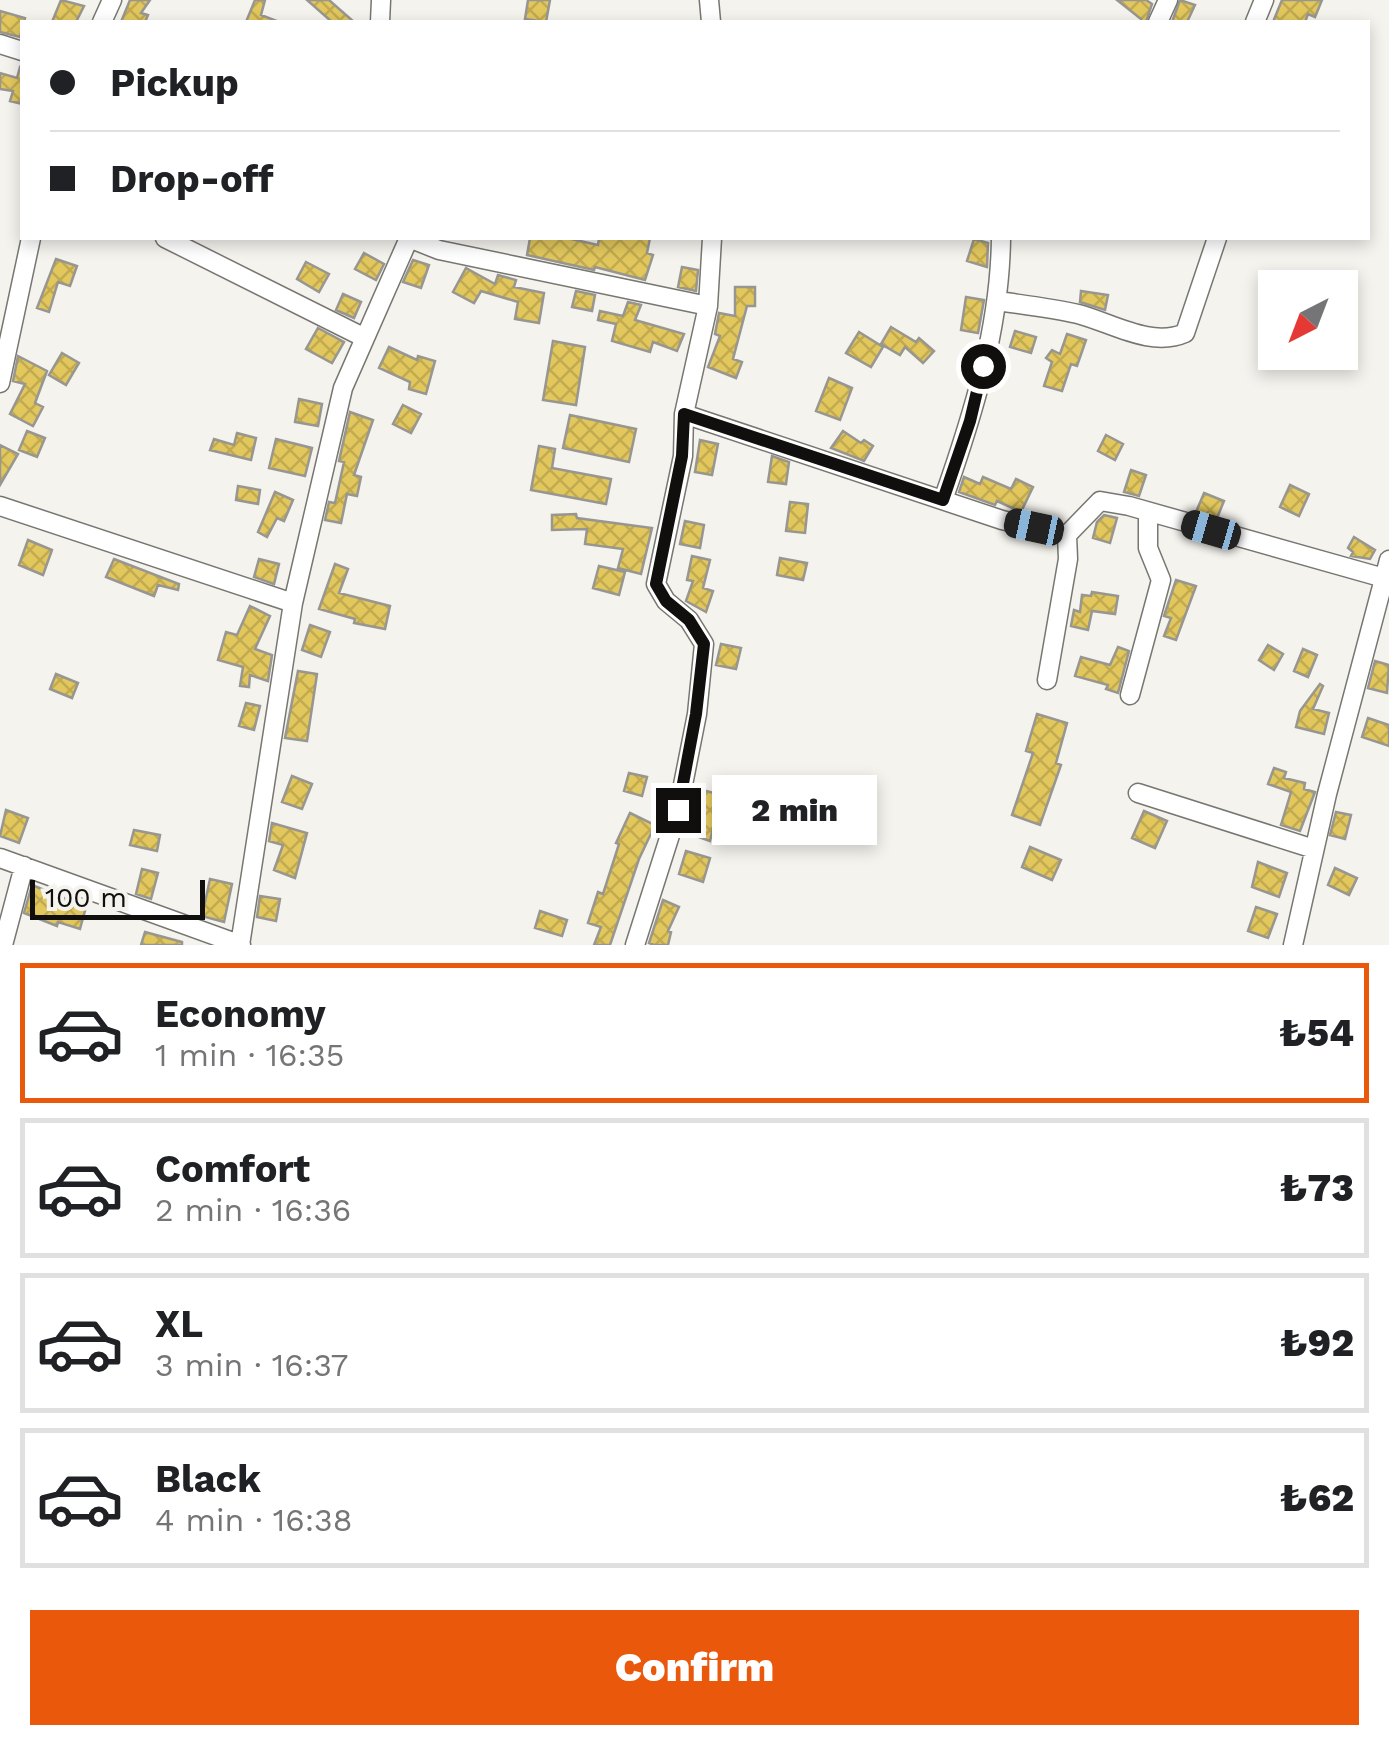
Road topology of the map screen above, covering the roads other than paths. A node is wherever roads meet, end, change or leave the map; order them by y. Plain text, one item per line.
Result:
1 (30, 240) edge
2 (169, 240) edge
3 (408, 240) edge
4 (414, 240) edge
5 (712, 240) edge
6 (1001, 240) edge
7 (1215, 240) edge
8 (998, 301) junction
9 (708, 306) junction
10 (365, 338) junction
11 (0, 382) edge
12 (684, 414) junction
13 (943, 500) junction
14 (0, 506) edge
15 (1148, 513) junction
16 (1067, 534) junction
17 (1386, 569) edge
18 (292, 603) junction
19 (1046, 680) dead end
20 (1130, 695) dead end
21 (1138, 792) dead end
22 (1314, 849) junction
23 (0, 858) edge
24 (24, 866) junction
25 (3, 945) edge
26 (240, 945) edge
27 (635, 945) edge
28 (1293, 945) edge

1 - 11 street
2 - 10 street
3 - 10 street
4 - 9 street
5 - 9 street
6 - 8 street
7 - 8 street
8 - 13 street
9 - 12 street
10 - 18 street
12 - 13 street
12 - 27 street
13 - 16 street
14 - 18 street
15 - 16 street
15 - 17 street
15 - 20 street
16 - 19 street
17 - 22 street
18 - 26 street
21 - 22 street
22 - 28 street
23 - 24 street
24 - 25 street
24 - 26 street

